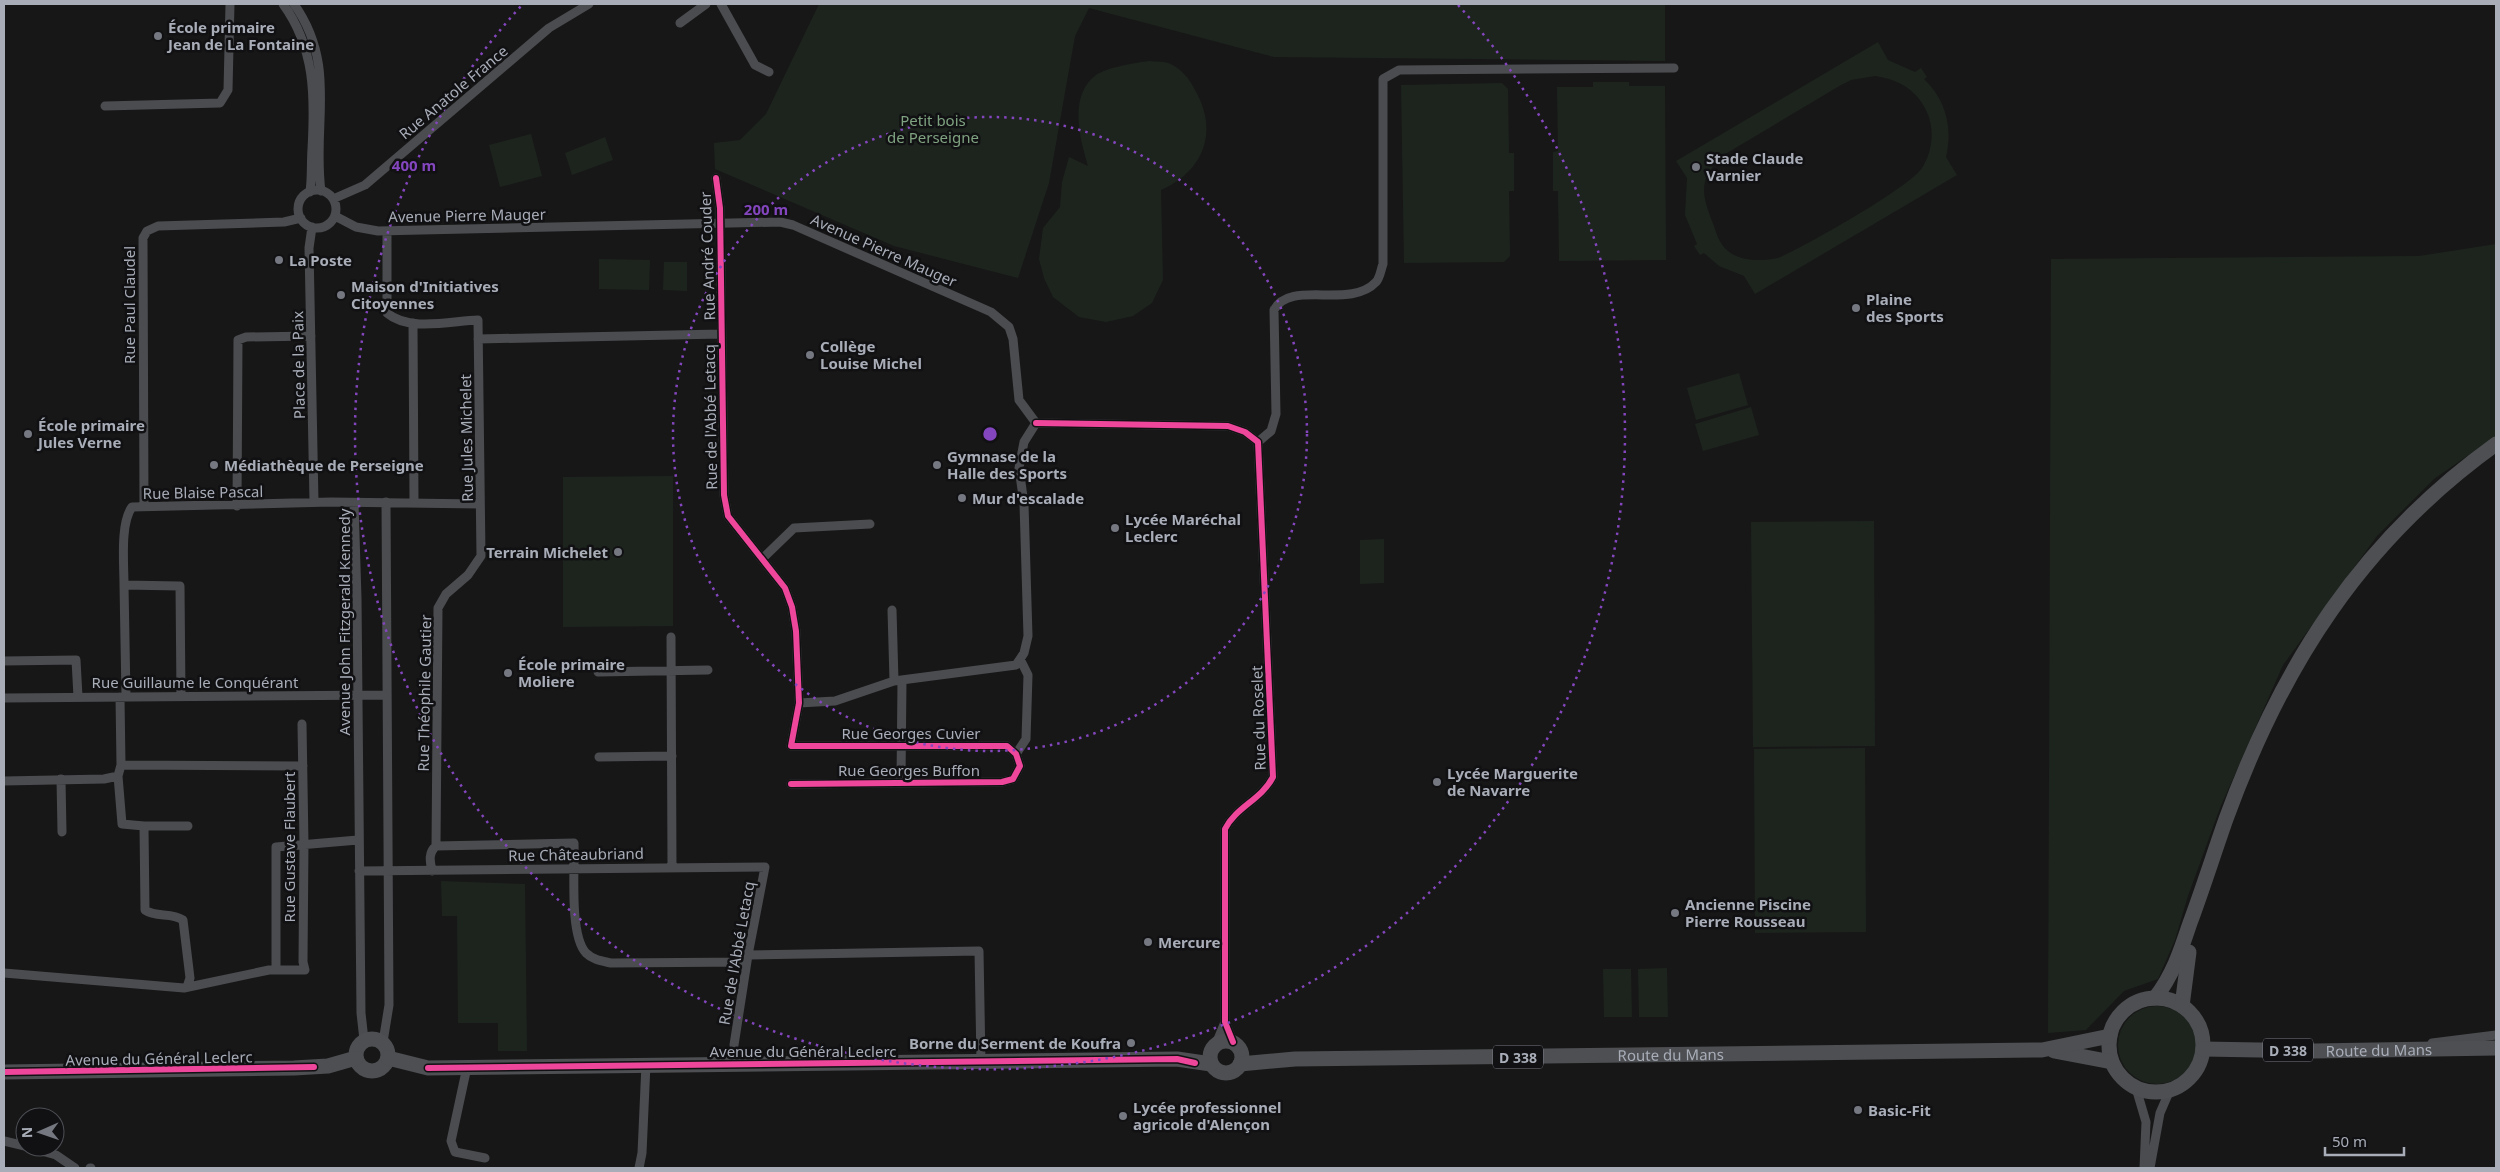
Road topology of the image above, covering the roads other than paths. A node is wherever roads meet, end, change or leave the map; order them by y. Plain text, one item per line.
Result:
1 (230, 4) edge
2 (283, 4) edge
3 (294, 4) edge
4 (589, 4) edge
5 (706, 4) edge
6 (721, 4) edge
7 (680, 23) dead end
8 (1674, 68) dead end
9 (769, 72) dead end
10 (105, 106) dead end
11 (716, 178) dead end
12 (321, 191) junction
13 (310, 192) junction
14 (333, 199) junction
15 (335, 216) junction
16 (301, 218) junction
17 (720, 223) junction
18 (312, 227) junction
19 (387, 231) junction
20 (413, 323) junction
21 (722, 334) junction
22 (311, 336) junction
23 (478, 339) junction
24 (1036, 423) junction
25 (1258, 442) junction
26 (2496, 444) edge
27 (314, 502) junction
28 (386, 502) junction
29 (414, 502) junction
30 (354, 503) junction
31 (480, 504) junction
32 (144, 506) junction
33 (237, 506) junction
34 (870, 524) dead end
35 (480, 556) joint
36 (763, 558) junction
37 (124, 585) junction
38 (892, 610) dead end
39 (671, 637) dead end
40 (1020, 659) junction
41 (4, 661) edge
42 (671, 670) junction
43 (708, 670) dead end
44 (598, 672) dead end
45 (898, 680) junction
46 (386, 695) junction
47 (181, 696) junction
48 (78, 697) junction
49 (123, 697) junction
50 (357, 697) junction
51 (4, 698) edge
52 (799, 703) junction
53 (302, 724) dead end
54 (2261, 735) junction
55 (901, 745) junction
56 (790, 746) joint
57 (1016, 754) junction
58 (672, 756) junction
59 (599, 757) dead end
60 (121, 765) junction
61 (302, 766) junction
62 (118, 776) junction
63 (61, 779) junction
64 (4, 781) edge
65 (901, 782) junction
66 (791, 784) dead end
67 (144, 826) junction
68 (188, 826) dead end
69 (62, 832) dead end
70 (358, 840) junction
71 (304, 844) junction
72 (436, 846) junction
73 (672, 866) junction
74 (765, 867) joint
75 (389, 869) junction
76 (576, 870) junction
77 (359, 871) junction
78 (432, 871) junction
79 (747, 959) junction
80 (276, 970) junction
81 (4, 973) edge
82 (187, 987) junction
83 (2155, 998) junction
84 (2182, 1006) junction
85 (1225, 1022) junction
86 (2110, 1036) junction
87 (2496, 1036) edge
88 (364, 1040) junction
89 (383, 1042) junction
90 (734, 1045) dead end
91 (2496, 1048) edge
92 (2203, 1049) junction
93 (2047, 1050) junction
94 (2374, 1050) junction
95 (1212, 1052) junction
96 (1238, 1052) junction
97 (356, 1058) junction
98 (388, 1058) junction
99 (2112, 1062) junction
100 (981, 1063) junction
101 (646, 1064) junction
102 (467, 1067) junction
103 (4, 1072) edge
104 (2136, 1088) junction
105 (2170, 1090) junction
106 (59, 1157) edge
107 (485, 1158) dead end
108 (75, 1168) edge
109 (639, 1168) edge
110 (2144, 1168) edge
111 (2150, 1168) edge

1 - 10 street
2 - 13 street
3 - 12 street
4 - 14 street, Rue Anatole France
5 - 7 street
6 - 9 street
8 - 25 street
11 - 17 street, Rue André Couder
12 - 13 street
12 - 14 street
13 - 16 street
14 - 15 street
15 - 18 street
15 - 19 street, Avenue Pierre Mauger
16 - 18 street
16 - 32 street, Rue Paul Claudel
17 - 19 street, Avenue Pierre Mauger
17 - 21 street, Rue André Couder
17 - 24 street, Avenue Pierre Mauger
18 - 22 street, Place de la Paix
19 - 20 street
20 - 23 street, Rue Jules Michelet
20 - 29 street
21 - 23 street
21 - 36 street, Rue de l'Abbé Letacq
22 - 27 street, Place de la Paix
22 - 33 street
23 - 31 street, Rue Jules Michelet
24 - 25 street
24 - 40 street
25 - 85 street, Rue du Roselet
26 - 54 main road
27 - 30 street, Rue Blaise Pascal
27 - 33 street, Rue Blaise Pascal
28 - 29 street, Avenue John Fitzgerald Kennedy
28 - 30 street, Avenue John Fitzgerald Kennedy
28 - 46 street
29 - 31 street, Avenue John Fitzgerald Kennedy
30 - 50 street, Avenue John Fitzgerald Kennedy
31 - 35 street, Rue Jules Michelet
32 - 33 street, Rue Blaise Pascal
32 - 37 street, Rue Blaise Pascal
34 - 36 street
35 - 72 street, Rue Théophile Gautier
36 - 52 street, Rue de l'Abbé Letacq
37 - 47 street
37 - 49 street, Rue Blaise Pascal
38 - 45 street
39 - 42 street
40 - 45 street
40 - 57 street
41 - 48 street
42 - 43 street
42 - 44 street
42 - 58 street
45 - 52 street
45 - 55 street
46 - 50 street, Rue Guillaume le Conquérant
46 - 75 street
47 - 49 street, Rue Guillaume le Conquérant
47 - 50 street, Rue Guillaume le Conquérant
48 - 49 street, Rue Guillaume le Conquérant
48 - 51 street, Rue Guillaume le Conquérant
49 - 60 street, Rue Blaise Pascal
50 - 70 street, Avenue John Fitzgerald Kennedy
52 - 56 street, Rue de l'Abbé Letacq
53 - 61 street, Rue Gustave Flaubert
54 - 83 main road
54 - 84 main road
55 - 56 street, Rue Georges Cuvier
55 - 57 street, Rue Georges Cuvier
55 - 65 street
57 - 65 street, Rue Georges Buffon
58 - 59 street
58 - 73 street
60 - 61 street
60 - 62 street, Rue Blaise Pascal
61 - 71 street, Rue Gustave Flaubert
62 - 63 street
62 - 67 street
63 - 64 street
63 - 69 street
65 - 66 street, Rue Georges Buffon
67 - 68 street
67 - 82 street
70 - 71 street
70 - 77 street, Avenue John Fitzgerald Kennedy
71 - 80 street
71 - 80 street, Rue Gustave Flaubert
72 - 76 street
72 - 78 street, Rue Théophile Gautier
73 - 74 street, Rue Châteaubriand
73 - 76 street, Rue Châteaubriand
74 - 79 street, Rue de l'Abbé Letacq
75 - 77 street, Rue Châteaubriand
75 - 78 street, Rue Châteaubriand
75 - 89 street
76 - 78 street, Rue Châteaubriand
76 - 79 street
77 - 88 street, Avenue John Fitzgerald Kennedy
79 - 90 street, Rue de l'Abbé Letacq
79 - 100 street
80 - 82 street
81 - 82 street
83 - 84 main road
83 - 86 main road
84 - 92 main road
85 - 95 street, Rue du Roselet
85 - 96 street, Rue du Roselet
86 - 93 main road, Route du Mans / D 338
86 - 99 main road
87 - 94 street
88 - 89 main road
88 - 97 main road
89 - 98 main road
91 - 94 main road, Route du Mans / D 338
92 - 94 main road, Route du Mans / D 338
92 - 105 main road
93 - 96 main road, Route du Mans / D 338
93 - 99 main road, Route du Mans / D 338
95 - 96 main road
95 - 96 main road
95 - 100 main road, Avenue du Général Leclerc
97 - 98 main road
97 - 103 main road, Avenue du Général Leclerc
98 - 102 main road, Avenue du Général Leclerc
99 - 104 main road
100 - 101 main road, Avenue du Général Leclerc
101 - 102 main road, Avenue du Général Leclerc
101 - 109 street
102 - 107 street
104 - 105 main road
104 - 110 street
105 - 111 street
106 - 108 street

